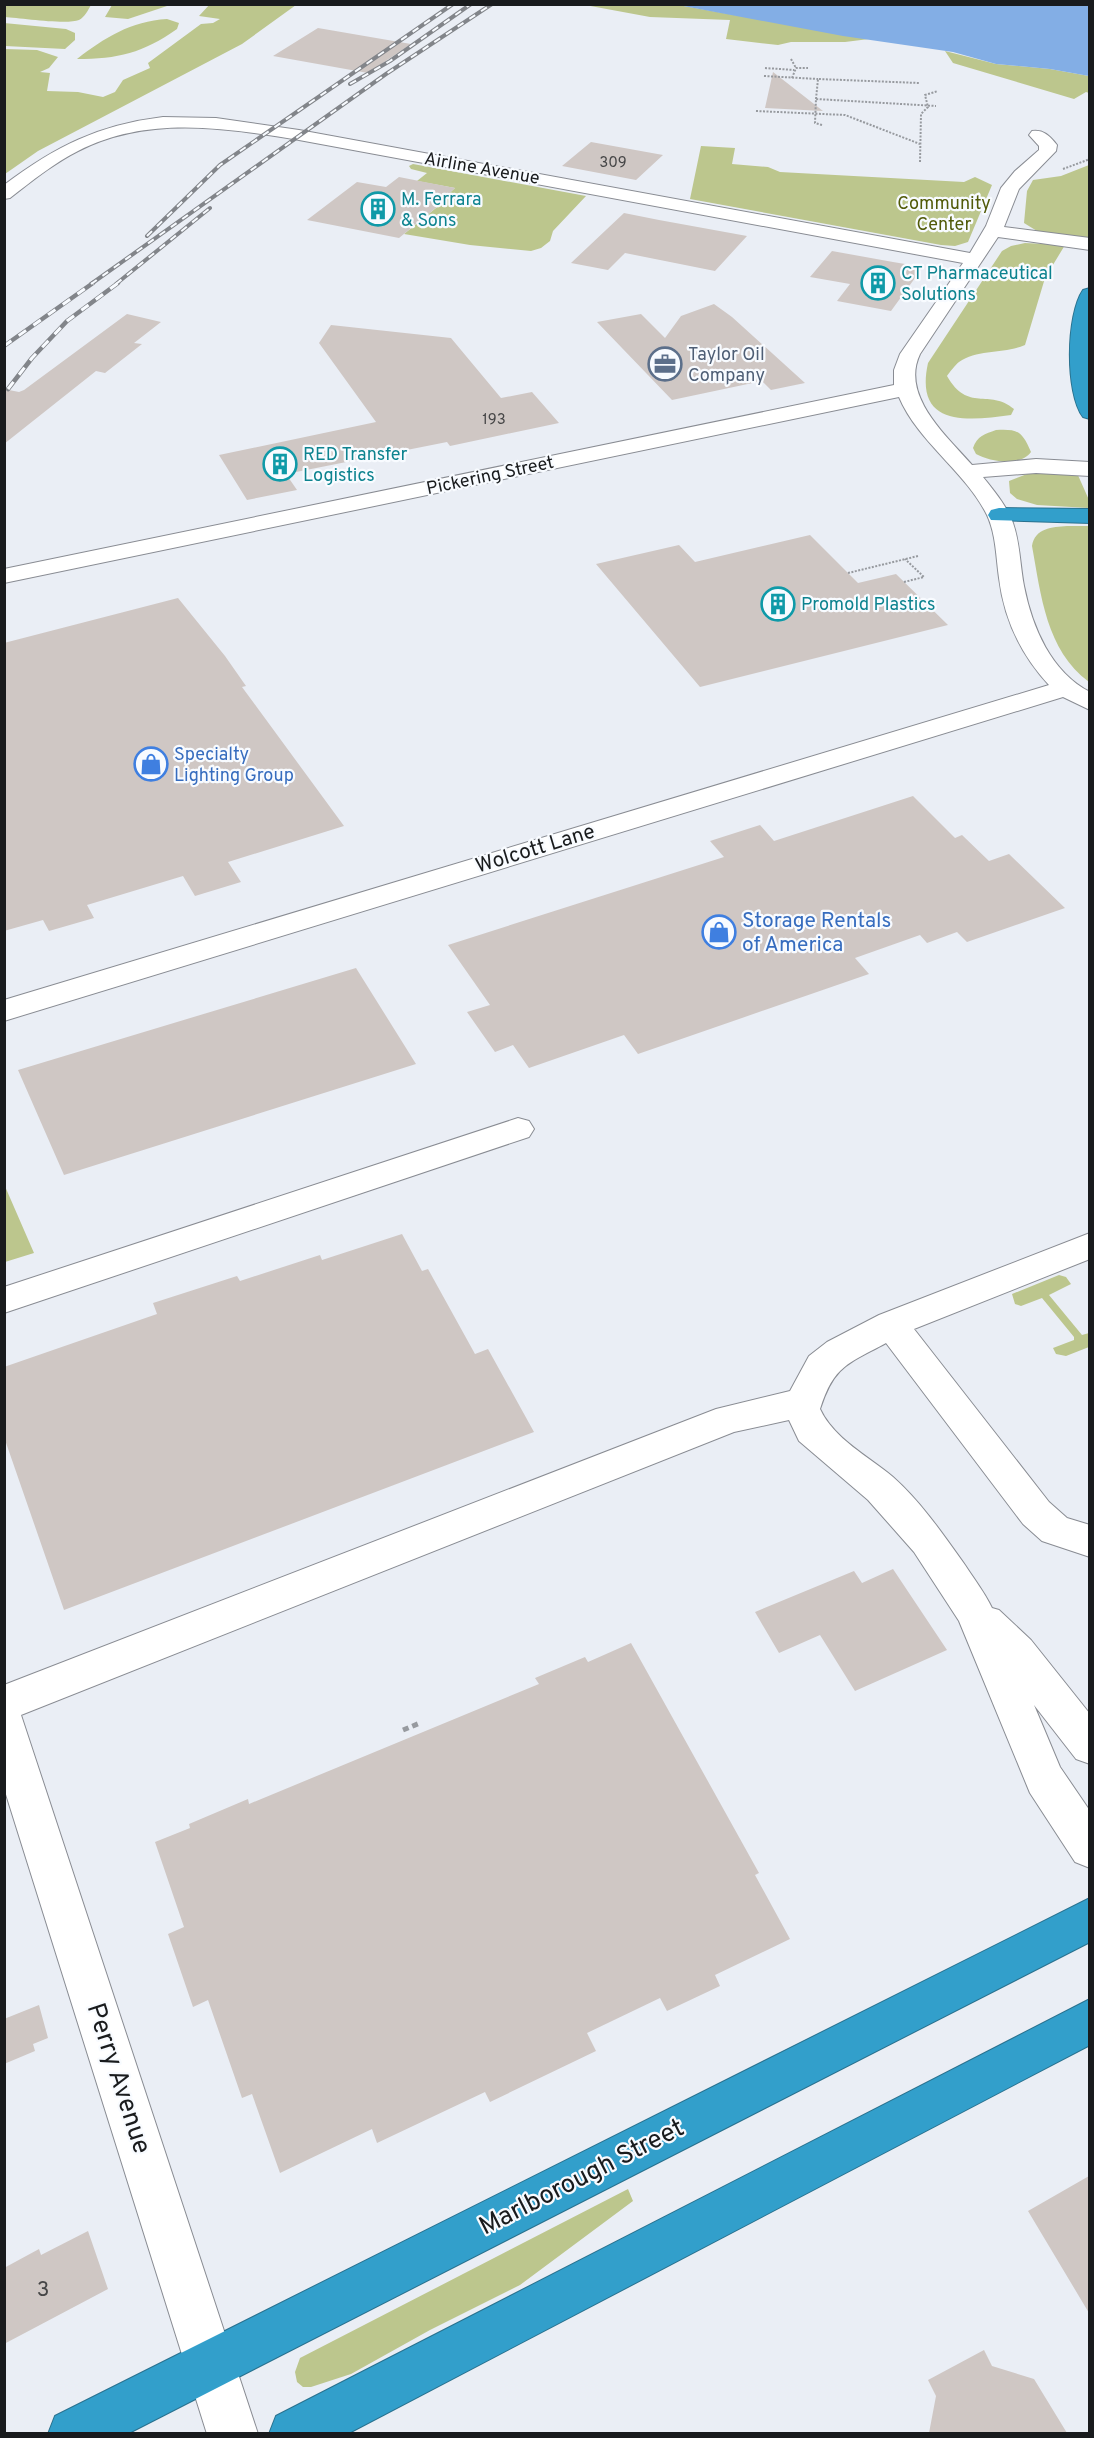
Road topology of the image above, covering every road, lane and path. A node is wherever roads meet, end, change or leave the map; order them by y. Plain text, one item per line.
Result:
1 (791, 59) dead end
2 (765, 68) dead end
3 (795, 68) junction
4 (808, 68) dead end
5 (764, 76) dead end
6 (792, 78) junction
7 (818, 79) junction
8 (919, 83) dead end
9 (938, 91) dead end
10 (816, 99) junction
11 (928, 106) junction
12 (936, 106) dead end
13 (756, 111) dead end
14 (815, 113) junction
15 (822, 125) dead end
16 (1038, 135) dead end
17 (920, 144) junction
18 (920, 162) dead end
19 (4, 194) edge
20 (993, 231) junction
21 (1089, 244) edge
22 (973, 259) junction
23 (1089, 294) edge
24 (905, 390) junction
25 (1089, 413) edge
26 (1089, 469) edge
27 (967, 471) junction
28 (999, 515) junction
29 (1089, 516) edge
30 (918, 556) dead end
31 (905, 559) junction
32 (848, 573) dead end
33 (4, 576) edge
34 (904, 582) dead end
35 (1066, 688) junction
36 (1089, 702) edge
37 (4, 1011) edge
38 (518, 1129) dead end
39 (1089, 1245) edge
40 (4, 1300) edge
41 (891, 1324) junction
42 (803, 1402) junction
43 (1089, 1541) edge
44 (975, 1612) junction
45 (4, 1703) edge
46 (4, 1722) edge
47 (420, 1723) dead end
48 (403, 1730) dead end
49 (1089, 1746) edge
50 (1089, 1848) edge
51 (1089, 1919) edge
52 (1089, 2021) edge
53 (212, 2363) junction
54 (73, 2433) edge
55 (233, 2433) edge
56 (294, 2433) edge

1 - 3 path
2 - 3 path
3 - 4 path
3 - 6 path
5 - 6 path
6 - 7 path
7 - 8 path
7 - 10 path
9 - 11 path
10 - 11 path
10 - 14 path
11 - 12 path
11 - 17 path
13 - 14 path
14 - 15 path
14 - 17 path
16 - 20 street
17 - 18 path
19 - 22 street, Airline Avenue
20 - 21 street
20 - 22 street
22 - 24 street
23 - 25 highway
24 - 27 street
24 - 33 street, Pickering Street
26 - 27 street
27 - 28 street
28 - 29 highway
28 - 35 street
30 - 31 path
31 - 32 path
31 - 34 path
35 - 36 street
35 - 37 street, Wolcott Lane
38 - 40 street
39 - 41 street
41 - 42 street
41 - 43 street
42 - 44 street
42 - 45 street
44 - 49 street
44 - 50 street
46 - 53 street, Perry Avenue
47 - 48 path
51 - 53 highway, Marlborough Street
52 - 56 highway
53 - 54 highway, Marlborough Street
53 - 55 street, Perry Avenue

